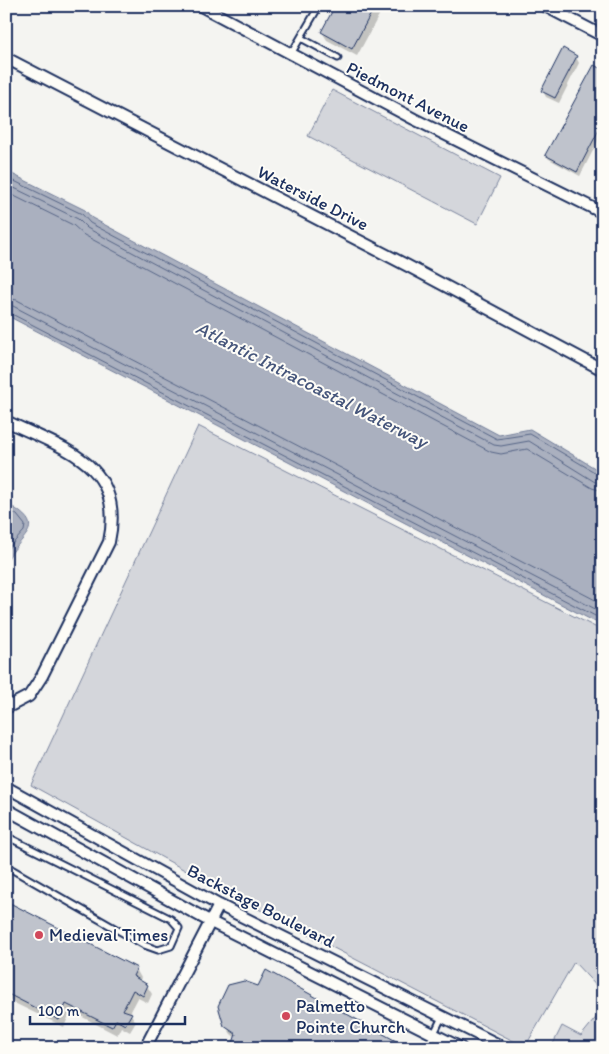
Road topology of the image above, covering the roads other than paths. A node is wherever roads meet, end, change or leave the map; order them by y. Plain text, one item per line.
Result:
1 (201, 6) edge
2 (319, 6) edge
3 (545, 6) edge
4 (603, 36) edge
5 (301, 38) junction
6 (291, 55) junction
7 (6, 58) edge
8 (338, 58) dead end
9 (603, 213) edge
10 (603, 370) edge
11 (6, 421) edge
12 (6, 708) edge
13 (6, 787) edge
14 (6, 809) edge
15 (6, 836) edge
16 (6, 866) edge
17 (219, 905) junction
18 (210, 922) junction
19 (442, 1016) junction
20 (433, 1034) junction
21 (145, 1048) edge
22 (427, 1048) edge
23 (461, 1048) edge
24 (505, 1048) edge

1 - 6 street, Piedmont Avenue
2 - 5 lane
3 - 4 street
5 - 6 lane
5 - 8 lane
6 - 9 street, Piedmont Avenue
7 - 10 street, Waterside Drive
11 - 12 street
13 - 17 street, Backstage Boulevard
14 - 18 street, Backstage Boulevard
15 - 16 lane
17 - 18 street
17 - 19 street, Backstage Boulevard
18 - 20 street, Backstage Boulevard
18 - 21 street
19 - 20 lane
19 - 24 street, Backstage Boulevard
20 - 22 lane
20 - 23 street, Backstage Boulevard

